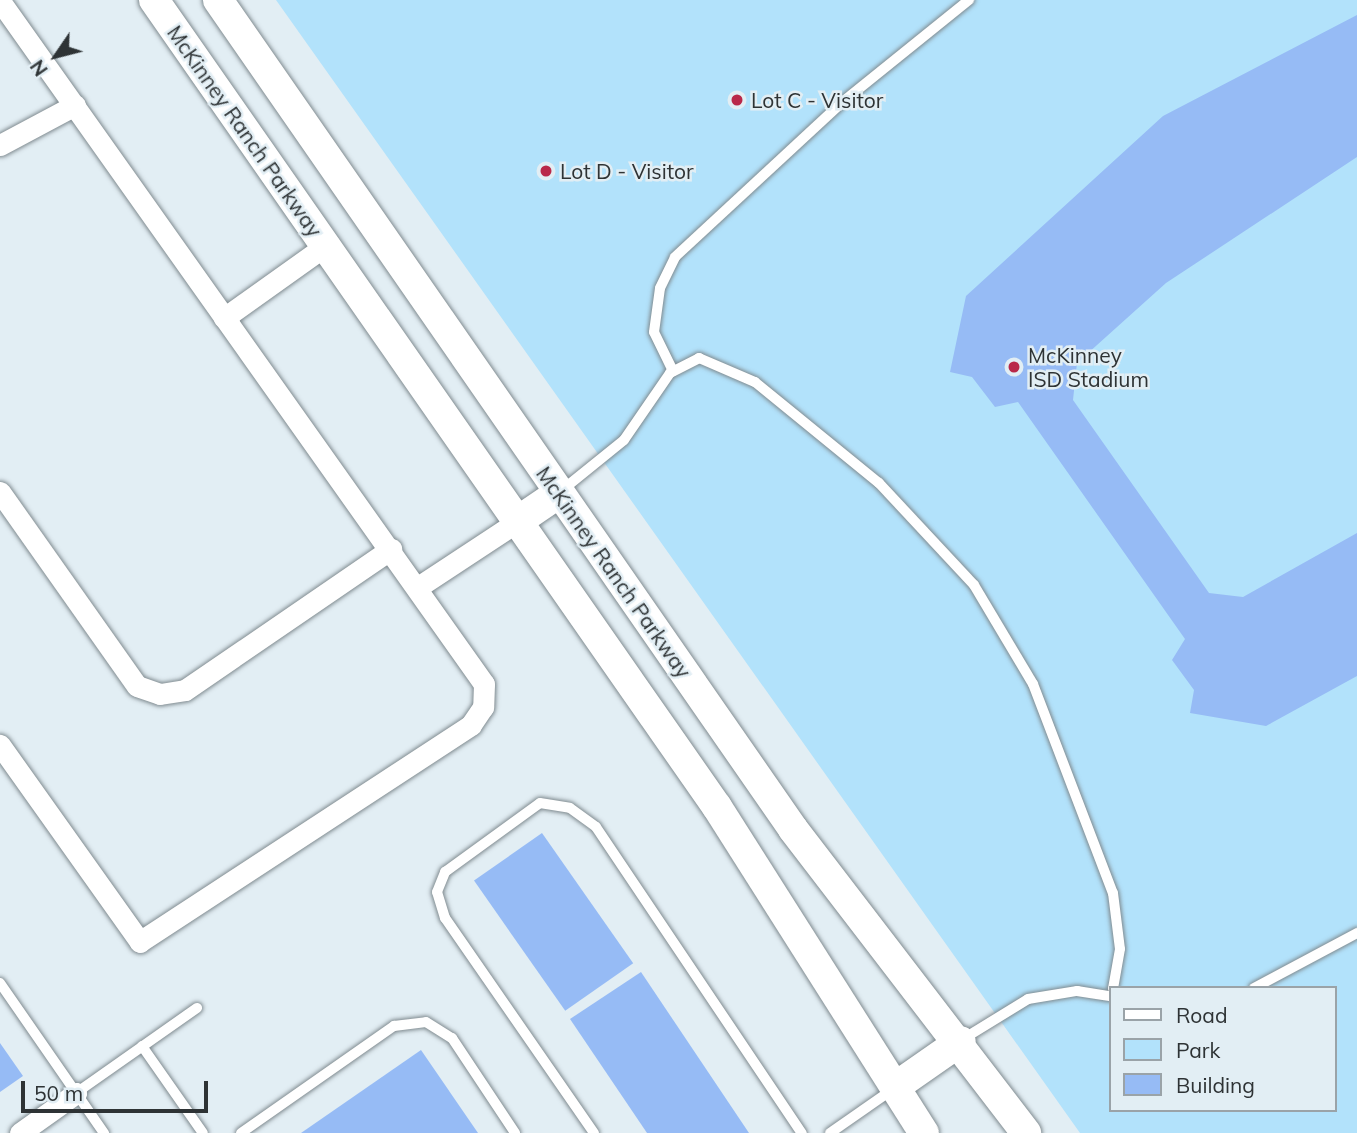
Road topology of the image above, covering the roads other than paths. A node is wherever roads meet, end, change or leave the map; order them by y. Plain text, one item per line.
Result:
1 (154, 0) edge
2 (218, 0) edge
3 (969, 0) edge
4 (0, 1) edge
5 (75, 105) junction
6 (0, 145) edge
7 (325, 246) junction
8 (224, 318) junction
9 (673, 371) junction
10 (0, 492) edge
11 (559, 493) junction
12 (517, 521) junction
13 (391, 549) junction
14 (418, 587) junction
15 (0, 745) edge
16 (1357, 933) edge
17 (0, 983) edge
18 (1114, 986) edge
19 (1258, 986) edge
20 (1108, 996) edge
21 (197, 1008) dead end
22 (961, 1041) junction
23 (142, 1046) junction
24 (895, 1087) junction
25 (76, 1093) junction
26 (20, 1133) edge
27 (104, 1133) edge
28 (203, 1133) edge
29 (241, 1133) edge
30 (515, 1133) edge
31 (594, 1133) edge
32 (802, 1133) edge
33 (830, 1133) edge
34 (924, 1133) edge
35 (1026, 1133) edge

1 - 7 main road, McKinney Ranch Parkway
2 - 11 main road, McKinney Ranch Parkway
3 - 9 lane
4 - 5 street
5 - 6 street
5 - 8 street
7 - 8 street
7 - 12 main road, McKinney Ranch Parkway
8 - 13 street
9 - 11 lane
9 - 18 lane
10 - 13 street
11 - 12 main road
11 - 22 main road, McKinney Ranch Parkway
12 - 14 street
12 - 24 main road, McKinney Ranch Parkway
13 - 14 street
14 - 15 street
16 - 19 lane
17 - 25 lane
20 - 22 lane
21 - 23 lane
22 - 24 main road
22 - 35 main road, McKinney Ranch Parkway
23 - 25 lane
23 - 28 lane
24 - 33 lane
24 - 34 main road, McKinney Ranch Parkway
25 - 26 street
25 - 27 lane
29 - 30 lane
31 - 32 lane

